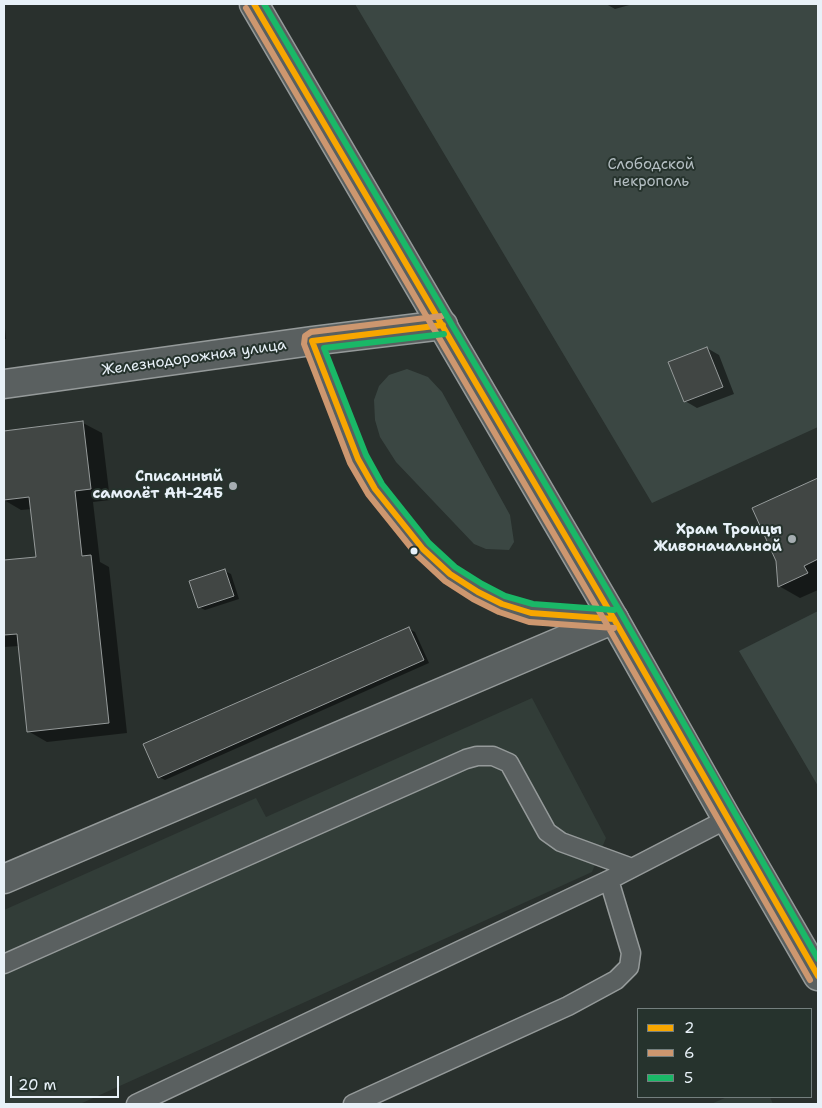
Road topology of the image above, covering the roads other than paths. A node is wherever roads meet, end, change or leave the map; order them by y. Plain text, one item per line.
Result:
1 (254, 4) edge
2 (444, 325) junction
3 (312, 341) junction
4 (4, 384) edge
5 (614, 619) junction
6 (727, 820) junction
7 (632, 868) junction
8 (4, 878) edge
9 (609, 880) junction
10 (4, 964) edge
11 (818, 976) edge
12 (136, 1104) edge
13 (353, 1104) edge

1 - 2 main road
2 - 3 main road, Железнодорожная улица
2 - 5 main road
3 - 4 main road, Железнодорожная улица
3 - 5 lane
5 - 6 main road
5 - 8 main road
6 - 7 lane
6 - 11 main road
7 - 9 lane
7 - 10 lane
9 - 12 lane
9 - 13 lane

